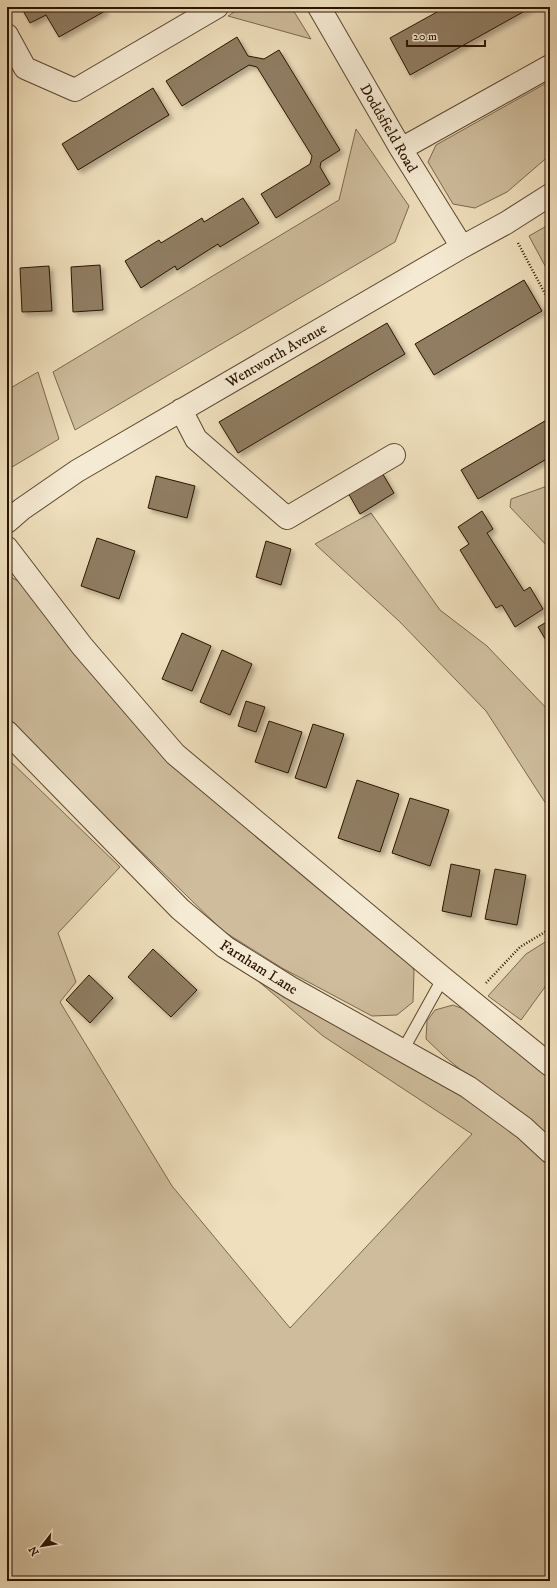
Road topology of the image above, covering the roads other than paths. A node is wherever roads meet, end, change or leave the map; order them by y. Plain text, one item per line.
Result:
1 (217, 7) edge
2 (319, 7) edge
3 (7, 35) edge
4 (550, 66) edge
5 (401, 149) junction
6 (550, 195) edge
7 (462, 247) junction
8 (181, 410) junction
9 (394, 455) dead end
10 (7, 522) edge
11 (7, 548) edge
12 (7, 732) edge
13 (443, 978) junction
14 (403, 1050) junction
15 (550, 1065) edge
16 (550, 1152) edge

1 - 3 street
2 - 5 street, Doddsfield Road
4 - 5 street
5 - 7 street, Doddsfield Road
6 - 7 street, Wentworth Avenue
7 - 8 street, Wentworth Avenue
8 - 9 street
8 - 10 street, Wentworth Avenue
11 - 13 street
12 - 14 street, Farnham Lane
13 - 14 lane
13 - 15 street
14 - 16 street, Farnham Lane

